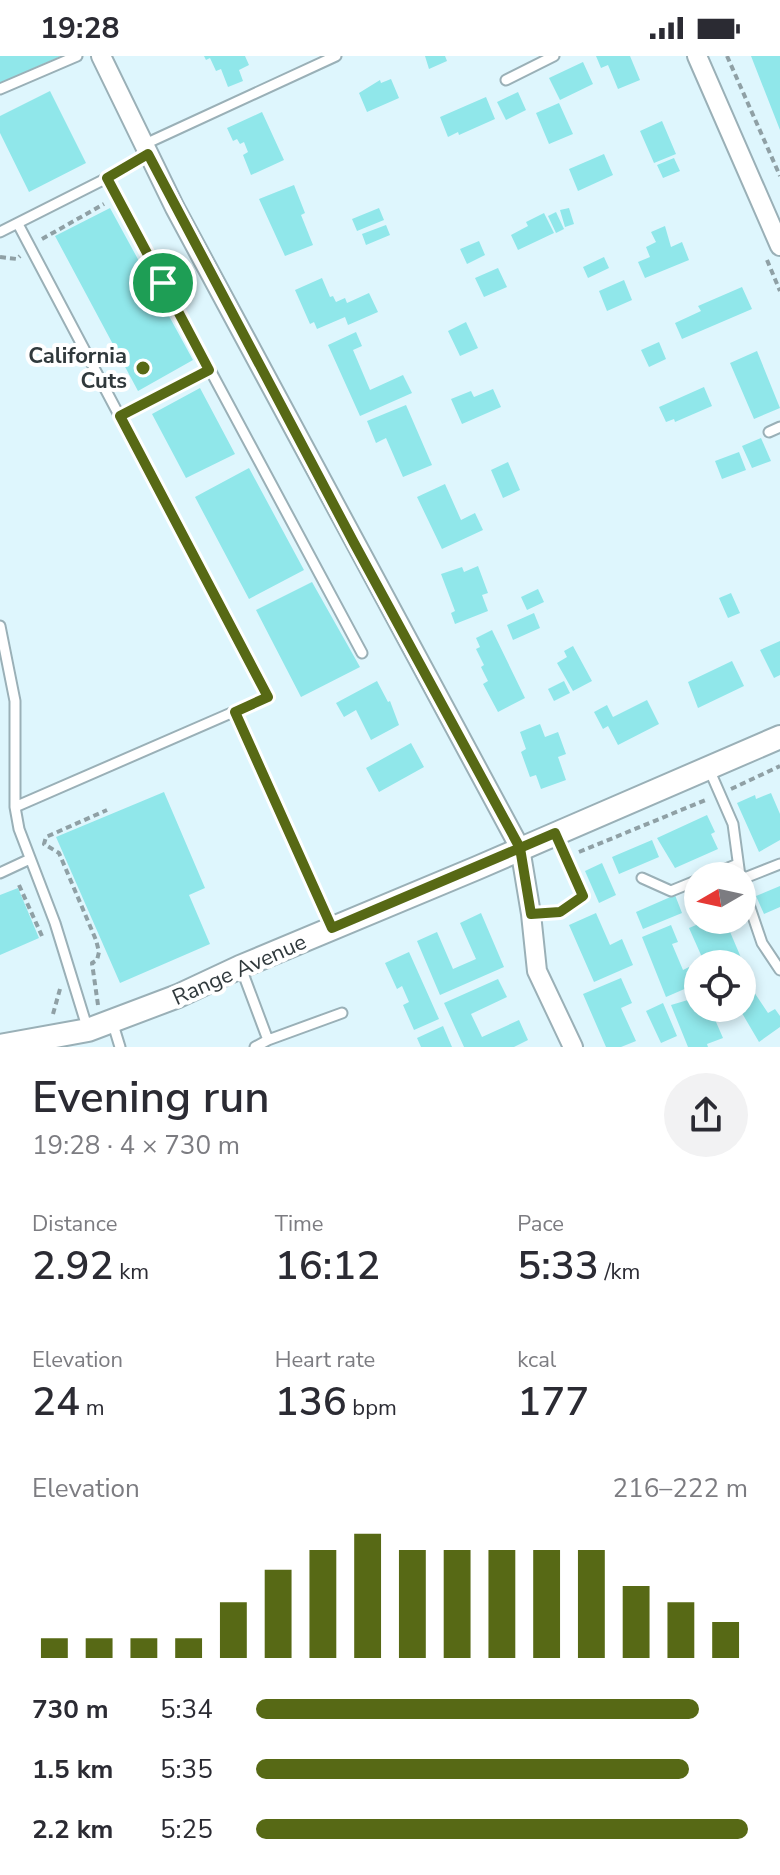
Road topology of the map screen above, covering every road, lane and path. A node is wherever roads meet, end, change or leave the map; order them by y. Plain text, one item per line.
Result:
1 (77, 56) edge
2 (101, 56) edge
3 (336, 56) edge
4 (554, 56) edge
5 (697, 56) edge
6 (727, 56) edge
7 (506, 80) dead end
8 (0, 89) edge
9 (146, 150) junction
10 (780, 176) edge
11 (107, 178) junction
12 (116, 197) junction
13 (18, 224) junction
14 (0, 232) edge
15 (30, 246) junction
16 (780, 246) edge
17 (0, 257) edge
18 (209, 370) junction
19 (120, 416) junction
20 (780, 427) edge
21 (769, 432) dead end
22 (0, 626) edge
23 (362, 653) dead end
24 (235, 712) junction
25 (780, 737) edge
26 (708, 766) junction
27 (780, 766) edge
28 (720, 794) junction
29 (15, 807) junction
30 (107, 810) dead end
31 (555, 833) junction
32 (520, 848) junction
33 (566, 858) junction
34 (30, 859) junction
35 (738, 862) edge
36 (780, 864) edge
37 (0, 873) edge
38 (756, 874) edge
39 (642, 878) dead end
40 (19, 885) dead end
41 (684, 886) edge
42 (531, 914) junction
43 (756, 925) edge
44 (332, 928) junction
45 (43, 938) dead end
46 (240, 967) junction
47 (780, 970) edge
48 (61, 986) dead end
49 (105, 1013) junction
50 (342, 1013) dead end
51 (53, 1014) dead end
52 (88, 1030) junction
53 (268, 1040) junction
54 (0, 1046) edge
55 (120, 1047) edge
56 (255, 1047) edge
57 (573, 1047) edge

1 - 8 lane
2 - 9 street
3 - 9 lane
4 - 7 lane
5 - 16 street
6 - 10 path
9 - 11 lane
9 - 32 street
11 - 12 lane
11 - 13 lane
12 - 15 path
12 - 18 lane
13 - 14 lane
13 - 15 lane
15 - 17 path
15 - 19 lane
18 - 19 lane
18 - 23 lane
19 - 24 lane
20 - 21 lane
22 - 29 lane
24 - 29 lane
24 - 44 lane
25 - 26 street, Range Avenue
26 - 28 lane
26 - 31 street, Range Avenue
27 - 28 path
28 - 33 path
28 - 35 lane
29 - 34 lane
30 - 49 path
31 - 32 street, Range Avenue
31 - 33 lane
32 - 42 street
32 - 44 street, Range Avenue
33 - 42 lane
34 - 37 lane
34 - 52 lane
36 - 38 lane
39 - 41 lane
40 - 45 path
42 - 57 street
43 - 47 lane
44 - 46 street, Range Avenue
46 - 49 street, Range Avenue
46 - 53 lane
48 - 51 path
49 - 52 street, Range Avenue
49 - 55 lane
50 - 53 lane
52 - 54 street, Range Avenue
53 - 56 lane

